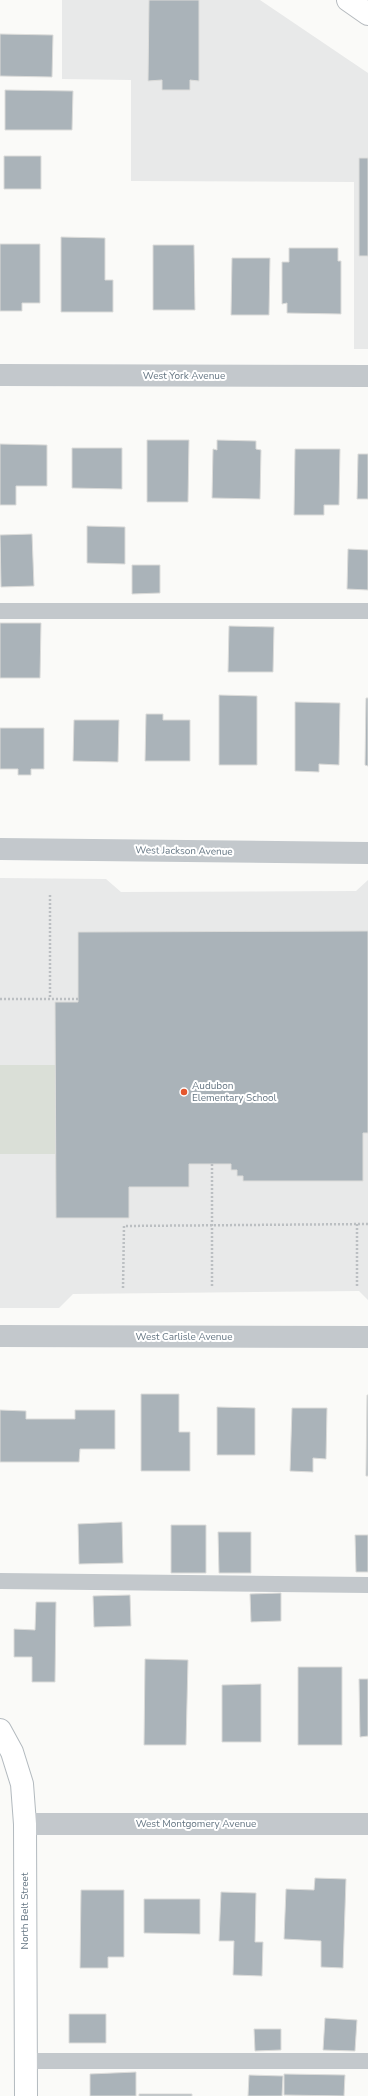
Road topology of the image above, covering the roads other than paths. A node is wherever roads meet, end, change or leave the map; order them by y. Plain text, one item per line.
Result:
1 (348, 0) edge
2 (368, 14) edge
3 (0, 375) edge
4 (368, 376) edge
5 (0, 611) edge
6 (368, 611) edge
7 (0, 849) edge
8 (368, 853) edge
9 (0, 1336) edge
10 (368, 1337) edge
11 (0, 1581) edge
12 (368, 1584) edge
13 (0, 1730) edge
14 (25, 1824) junction
15 (368, 1824) edge
16 (26, 2061) junction
17 (368, 2061) edge
18 (26, 2096) edge

1 - 2 street
3 - 4 street, West York Avenue
5 - 6 lane
7 - 8 street, West Jackson Avenue
9 - 10 street, West Carlisle Avenue
11 - 12 lane
13 - 14 street, North Belt Street
14 - 15 street, West Montgomery Avenue
14 - 16 street, North Belt Street
16 - 17 lane
16 - 18 street, North Belt Street

